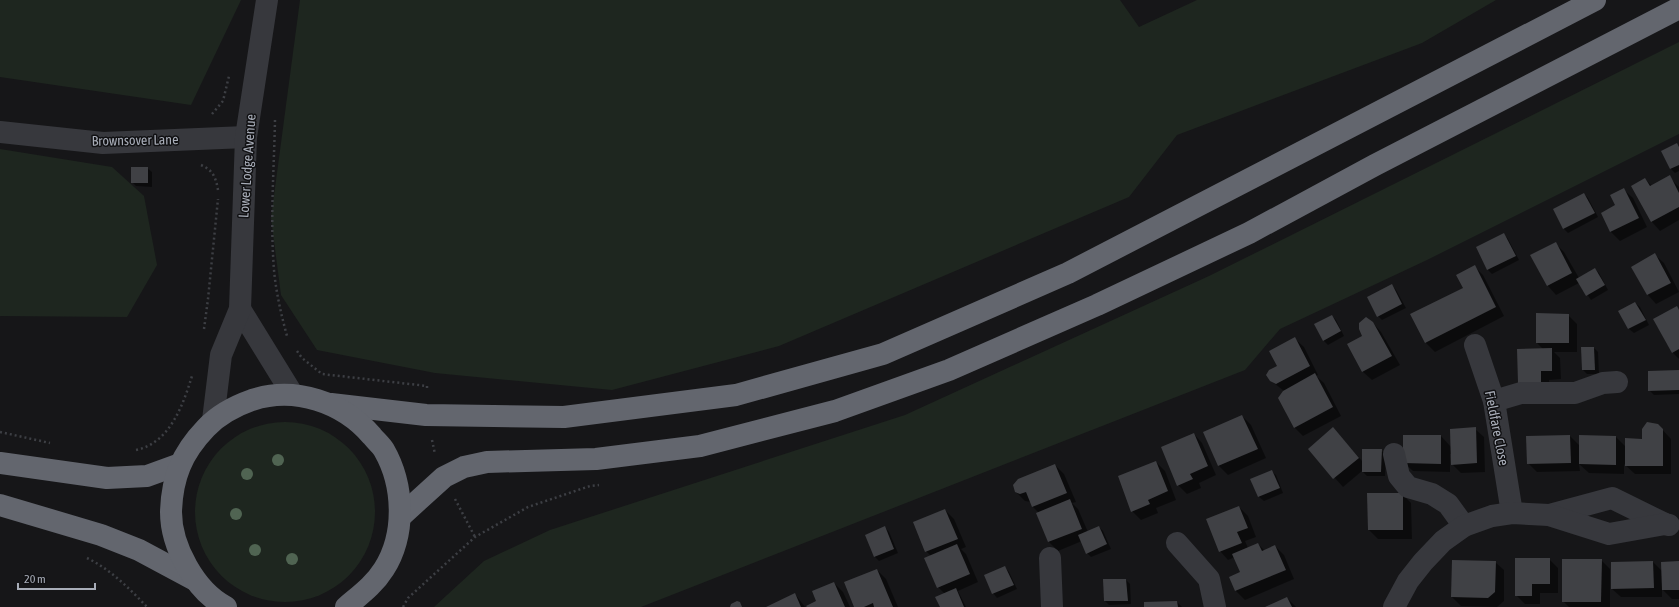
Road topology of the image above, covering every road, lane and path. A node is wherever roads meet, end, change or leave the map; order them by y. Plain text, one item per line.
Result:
1 (267, 0) edge
2 (1595, 0) edge
3 (1679, 8) edge
4 (225, 94) dead end
5 (211, 115) dead end
6 (275, 120) dead end
7 (0, 132) edge
8 (246, 137) junction
9 (208, 167) dead end
10 (240, 309) junction
11 (203, 336) dead end
12 (287, 338) dead end
13 (1476, 345) dead end
14 (1617, 382) dead end
15 (293, 395) junction
16 (1494, 401) junction
17 (331, 404) junction
18 (213, 420) junction
19 (1394, 454) dead end
20 (0, 463) edge
21 (180, 464) junction
22 (605, 484) dead end
23 (0, 505) edge
24 (1512, 513) junction
25 (1549, 515) junction
26 (400, 517) junction
27 (1464, 526) junction
28 (1672, 526) edge
29 (1177, 544) dead end
30 (85, 557) dead end
31 (1050, 558) dead end
32 (195, 580) junction
33 (366, 598) edge
34 (147, 607) edge
35 (226, 607) edge
36 (346, 607) edge
37 (403, 607) edge
38 (1052, 607) edge
39 (1215, 607) edge
40 (1394, 607) edge

1 - 8 street, Lower Lodge Avenue
2 - 17 highway
3 - 26 highway
4 - 5 path
6 - 12 path
7 - 8 street, Brownsover Lane
8 - 10 street, Lower Lodge Avenue
9 - 11 path
10 - 15 street
10 - 18 street, Lower Lodge Avenue
13 - 16 street, Fieldfare Close
14 - 16 street
15 - 17 highway
15 - 18 highway
16 - 24 street, Fieldfare Close
17 - 26 highway
18 - 21 highway
19 - 27 street
20 - 21 highway
21 - 32 highway
22 - 37 path
23 - 32 highway
24 - 25 street
24 - 27 street
25 - 28 street
25 - 28 street
26 - 33 highway
27 - 40 street
29 - 39 street
30 - 34 path
31 - 38 street
32 - 35 highway
33 - 36 highway

